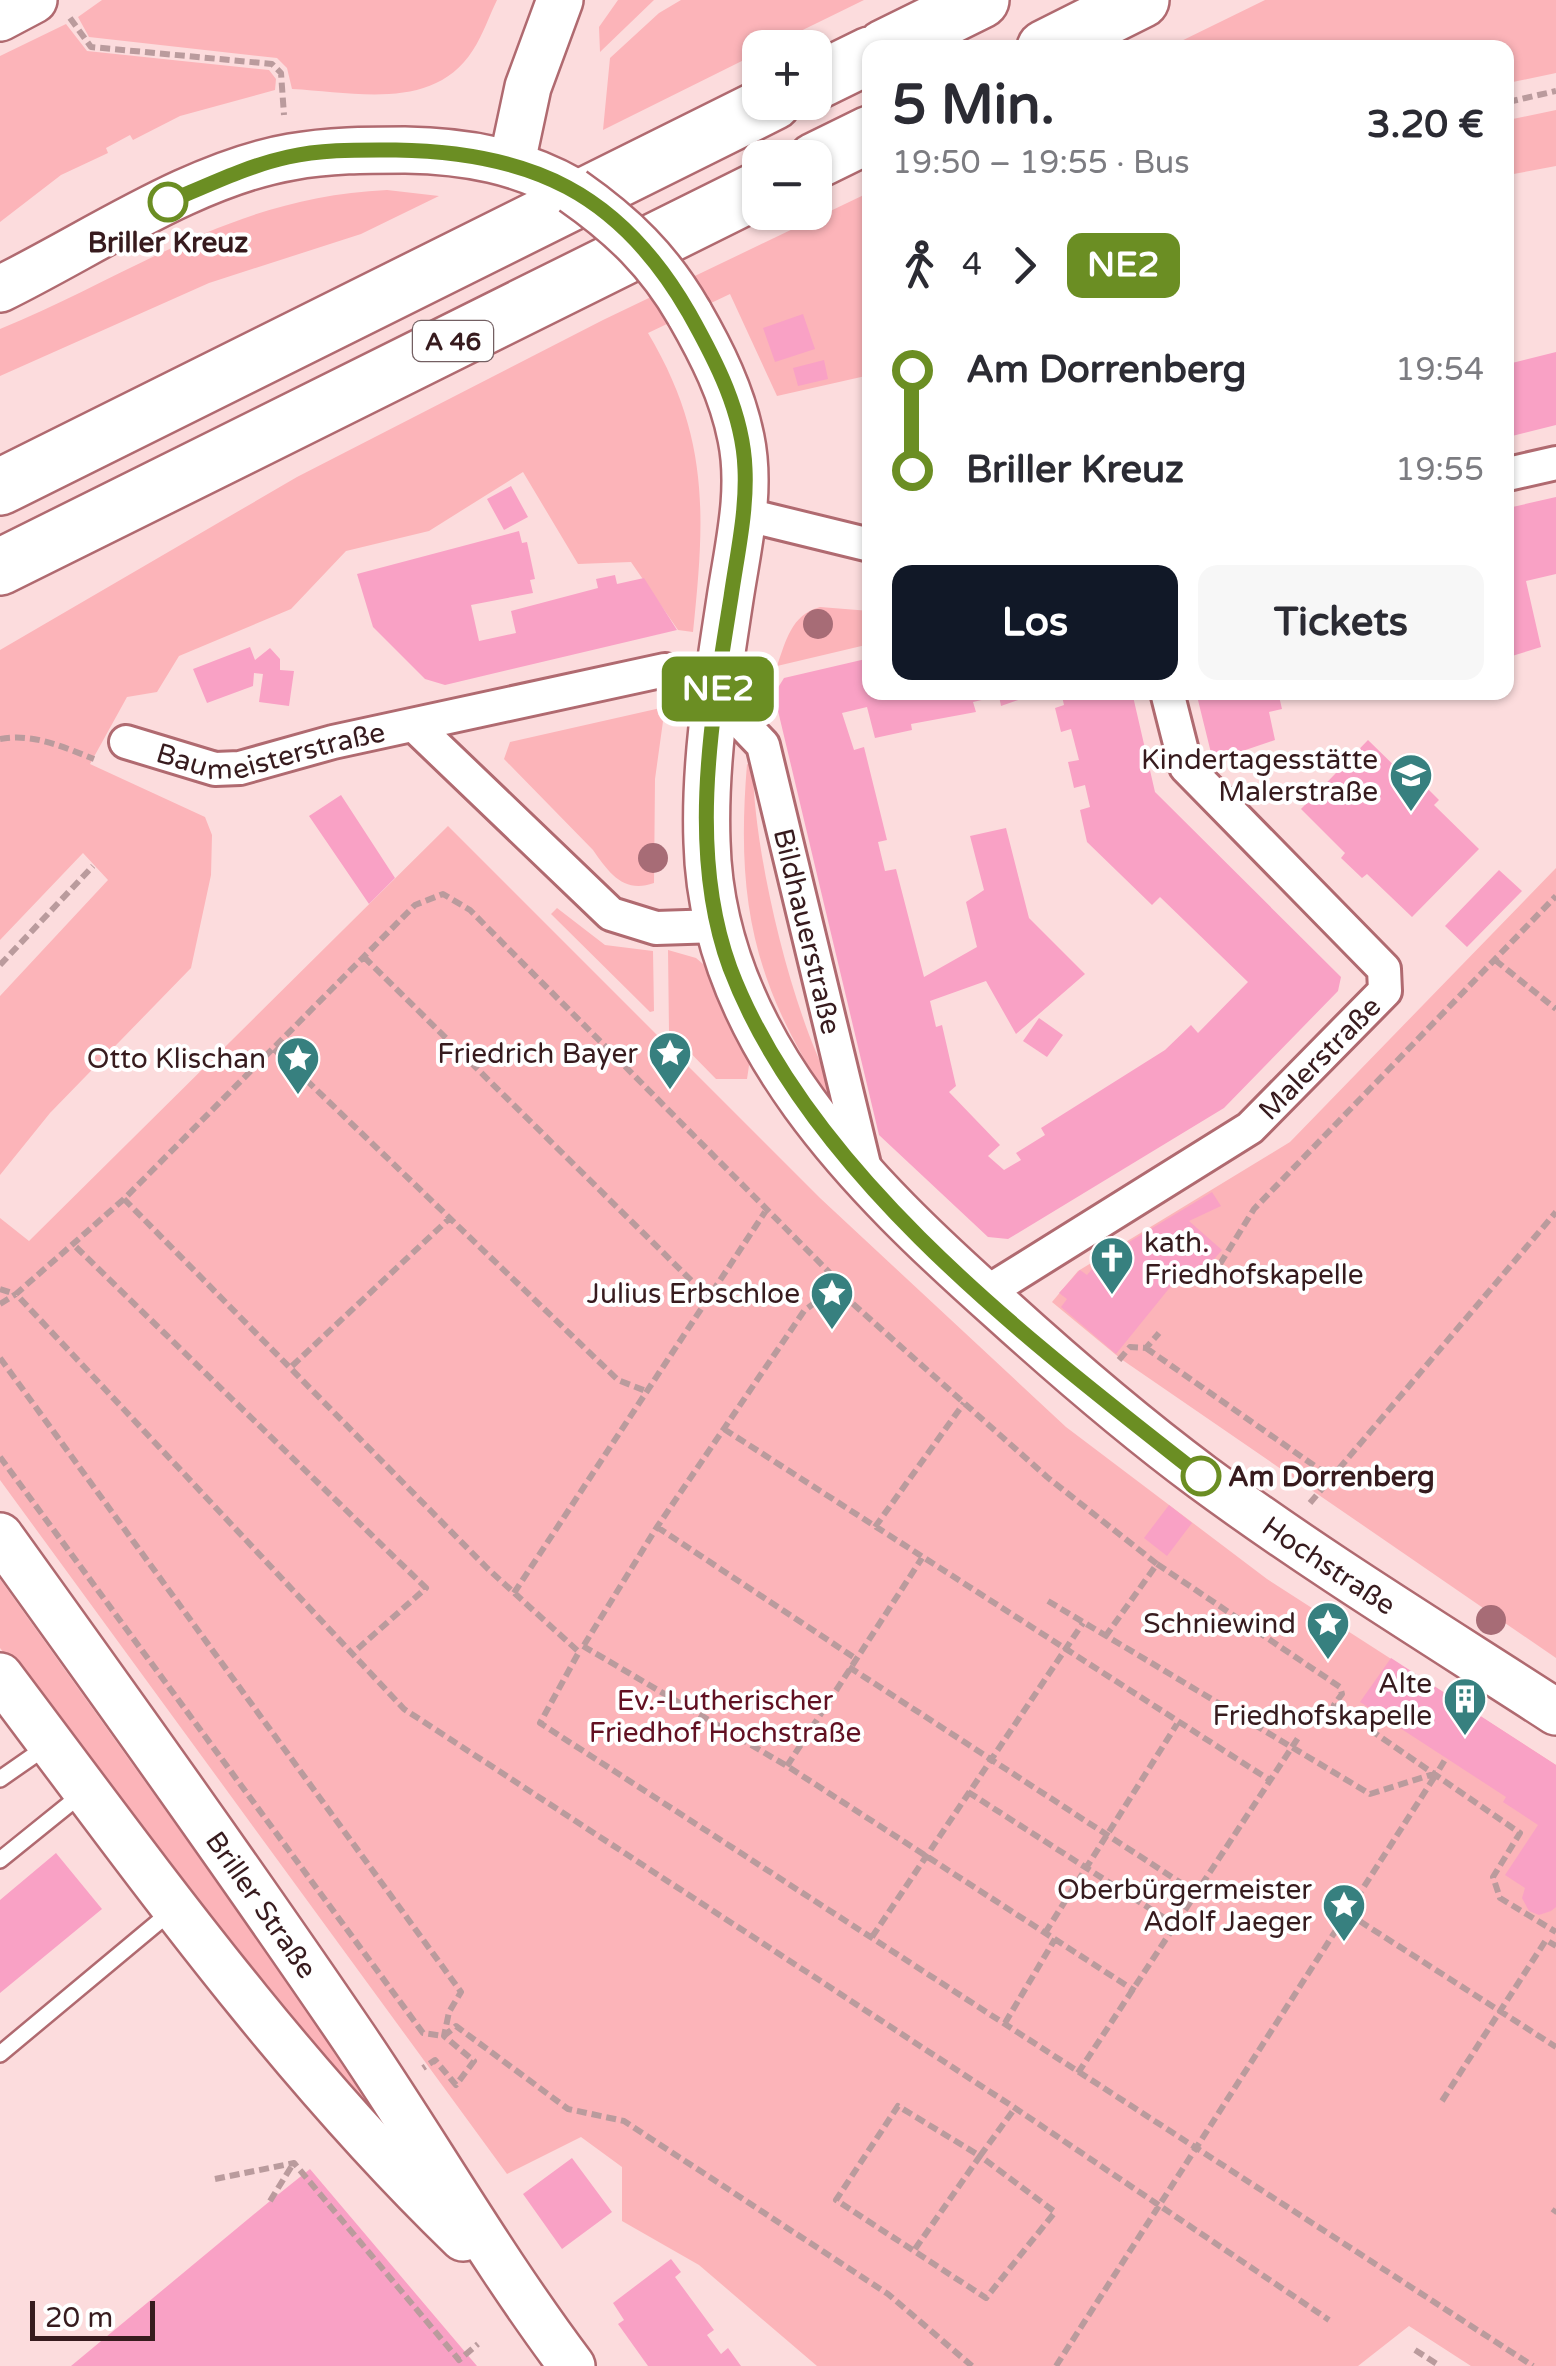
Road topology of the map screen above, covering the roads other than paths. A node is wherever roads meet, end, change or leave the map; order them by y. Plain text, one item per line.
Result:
1 (560, 0) edge
2 (981, 0) edge
3 (1141, 0) edge
4 (50, 7) edge
5 (0, 18) edge
6 (900, 40) edge
7 (1061, 40) edge
8 (862, 58) edge
9 (832, 73) edge
10 (742, 117) edge
11 (862, 138) edge
12 (832, 153) edge
13 (512, 162) junction
14 (742, 198) edge
15 (0, 289) edge
16 (1556, 463) edge
17 (1514, 473) edge
18 (0, 487) edge
19 (743, 514) junction
20 (862, 544) edge
21 (0, 567) edge
22 (665, 670) dead end
23 (717, 697) junction
24 (1169, 700) edge
25 (416, 727) junction
26 (126, 742) dead end
27 (718, 926) junction
28 (868, 1182) junction
29 (984, 1294) junction
30 (0, 1536) edge
31 (0, 1676) edge
32 (1556, 1712) edge
33 (51, 1744) junction
34 (0, 1780) edge
35 (86, 1790) junction
36 (0, 1860) edge
37 (175, 1908) junction
38 (0, 2054) edge
39 (511, 2284) junction
40 (572, 2366) edge

1 - 13 main road
2 - 6 highway
3 - 7 highway
4 - 5 main road
8 - 9 highway
10 - 18 highway, A 46
11 - 12 highway
13 - 15 main road, Hochstraße
13 - 19 main road, Hochstraße, bridge
14 - 21 highway, A 46
16 - 17 street
19 - 20 street
19 - 23 main road, Hochstraße
22 - 25 street, Baumeisterstraße
23 - 27 main road, Hochstraße
23 - 28 street, Bildhauerstraße
24 - 29 street, Malerstraße
25 - 26 street, Baumeisterstraße
25 - 27 street, Baumeisterstraße
27 - 28 main road, Hochstraße
28 - 29 main road, Hochstraße
29 - 32 main road, Hochstraße
30 - 39 main road, Briller Straße
31 - 33 main road, Briller Straße
33 - 34 lane
33 - 35 main road, Briller Straße
35 - 36 lane
35 - 37 main road, Briller Straße
37 - 38 lane
37 - 39 main road, Briller Straße
39 - 40 main road, Briller Straße

